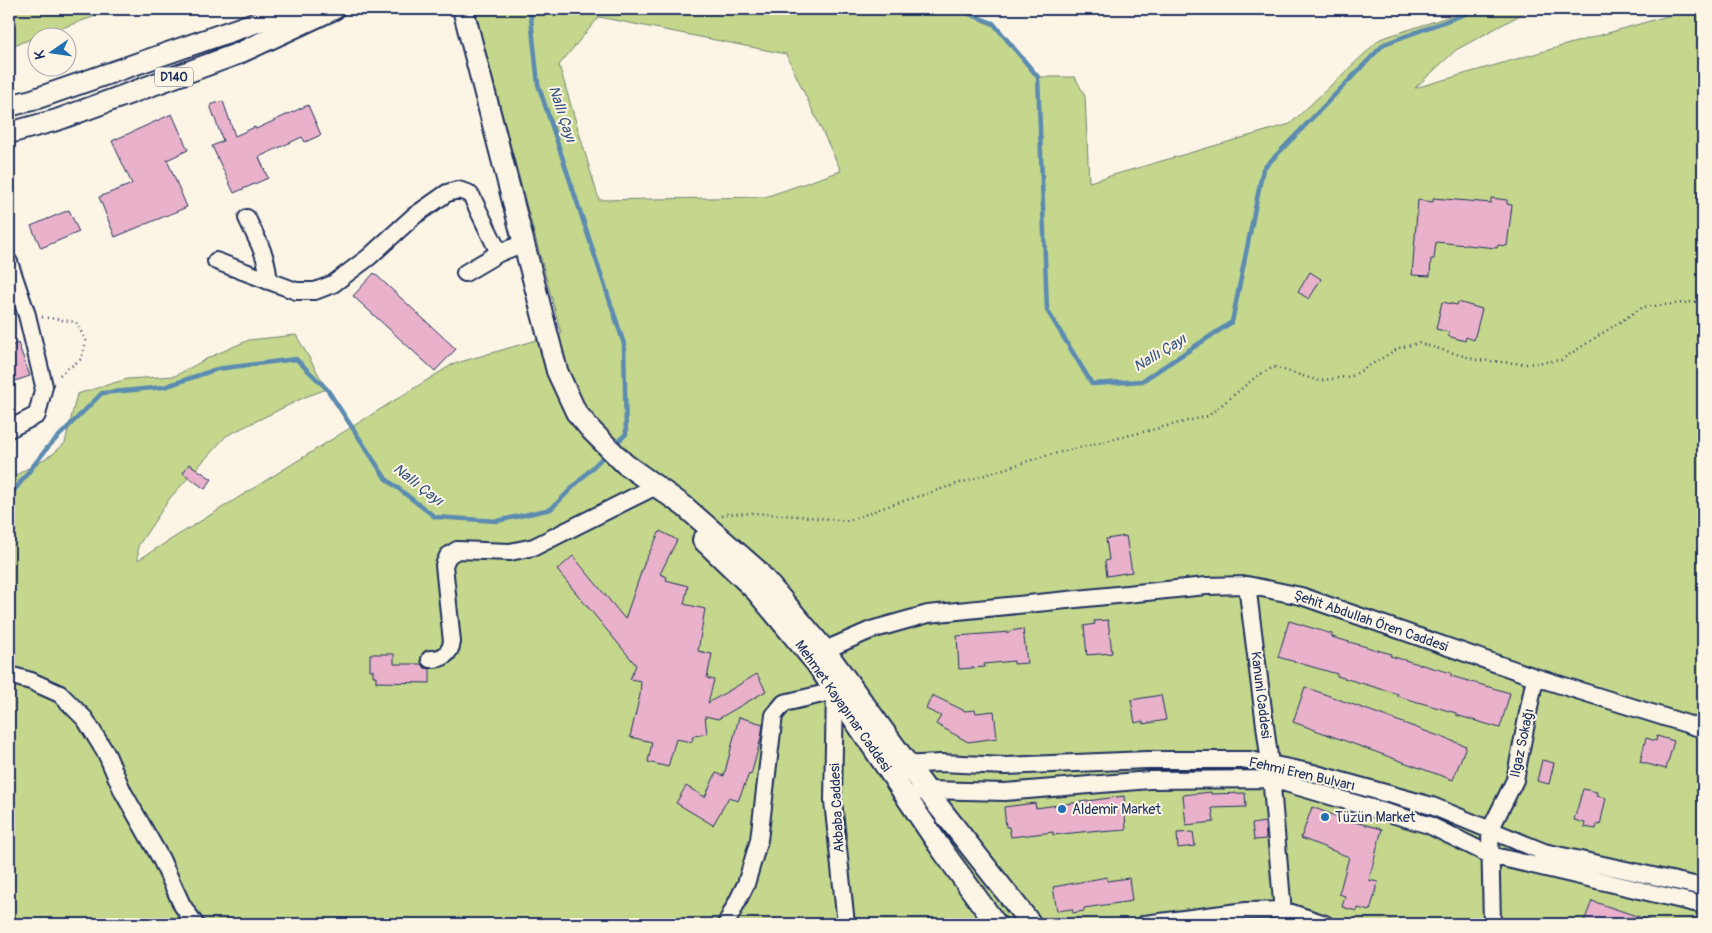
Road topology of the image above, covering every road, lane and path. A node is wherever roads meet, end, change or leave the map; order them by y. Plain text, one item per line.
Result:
1 (294, 9) edge
2 (334, 9) edge
3 (463, 9) edge
4 (9, 106) edge
5 (9, 134) edge
6 (247, 218) dead end
7 (524, 243) junction
8 (498, 252) junction
9 (216, 260) dead end
10 (9, 262) edge
11 (466, 273) dead end
12 (268, 281) junction
13 (1703, 301) edge
14 (27, 315) junction
15 (44, 386) junction
16 (9, 429) edge
17 (625, 464) junction
18 (650, 489) junction
19 (707, 526) junction
20 (1247, 585) junction
21 (825, 650) junction
22 (430, 659) dead end
23 (9, 675) edge
24 (1535, 678) junction
25 (835, 691) junction
26 (1703, 729) edge
27 (908, 764) junction
28 (886, 766) junction
29 (1271, 772) junction
30 (928, 790) junction
31 (905, 795) junction
32 (1490, 830) junction
33 (1490, 855) junction
34 (1703, 888) edge
35 (1703, 904) edge
36 (1283, 917) edge
37 (195, 924) edge
38 (726, 924) edge
39 (846, 924) edge
40 (996, 924) edge
41 (1031, 924) edge
42 (1146, 924) edge
43 (1325, 924) edge
44 (1492, 924) edge

1 - 4 main road, D140
2 - 5 main road, D140
3 - 7 main road
6 - 12 street
7 - 8 street
7 - 17 main road
8 - 11 street
8 - 12 street
9 - 12 street
10 - 14 street
13 - 19 path
14 - 15 street
14 - 15 path
15 - 16 street
17 - 18 main road, Mehmet Kayapınar Caddesi
17 - 19 main road, Mehmet Kayapınar Caddesi
18 - 22 street
18 - 25 main road, Mehmet Kayapınar Caddesi
19 - 21 main road, Mehmet Kayapınar Caddesi
20 - 21 street, Şehit Abdullah Ören Caddesi
20 - 24 street, Şehit Abdullah Ören Caddesi
20 - 29 street, Kanuni Caddesi
21 - 27 main road, Mehmet Kayapınar Caddesi
23 - 37 street
24 - 26 street, Şehit Abdullah Ören Caddesi
24 - 32 street, Ilgaz Sokağı
25 - 28 main road, Mehmet Kayapınar Caddesi
25 - 38 street
25 - 39 street, Akbaba Caddesi
27 - 28 street, Fehmi Eren Bulvarı
27 - 29 street, Fehmi Eren Bulvarı
27 - 30 main road, Mehmet Kayapınar Caddesi
28 - 31 main road, Mehmet Kayapınar Caddesi
29 - 30 street, Fehmi Eren Bulvarı
29 - 32 street, Fehmi Eren Bulvarı
29 - 33 street, Fehmi Eren Bulvarı
29 - 36 street, Kanuni Caddesi
30 - 31 street, Fehmi Eren Bulvarı
30 - 41 main road, Mehmet Kayapınar Caddesi
31 - 40 main road, Mehmet Kayapınar Caddesi
32 - 33 street, Ilgaz Sokağı
32 - 34 street, Fehmi Eren Bulvarı
33 - 35 street, Fehmi Eren Bulvarı
33 - 44 street, Ilgaz Sokağı
36 - 42 street
36 - 43 street

